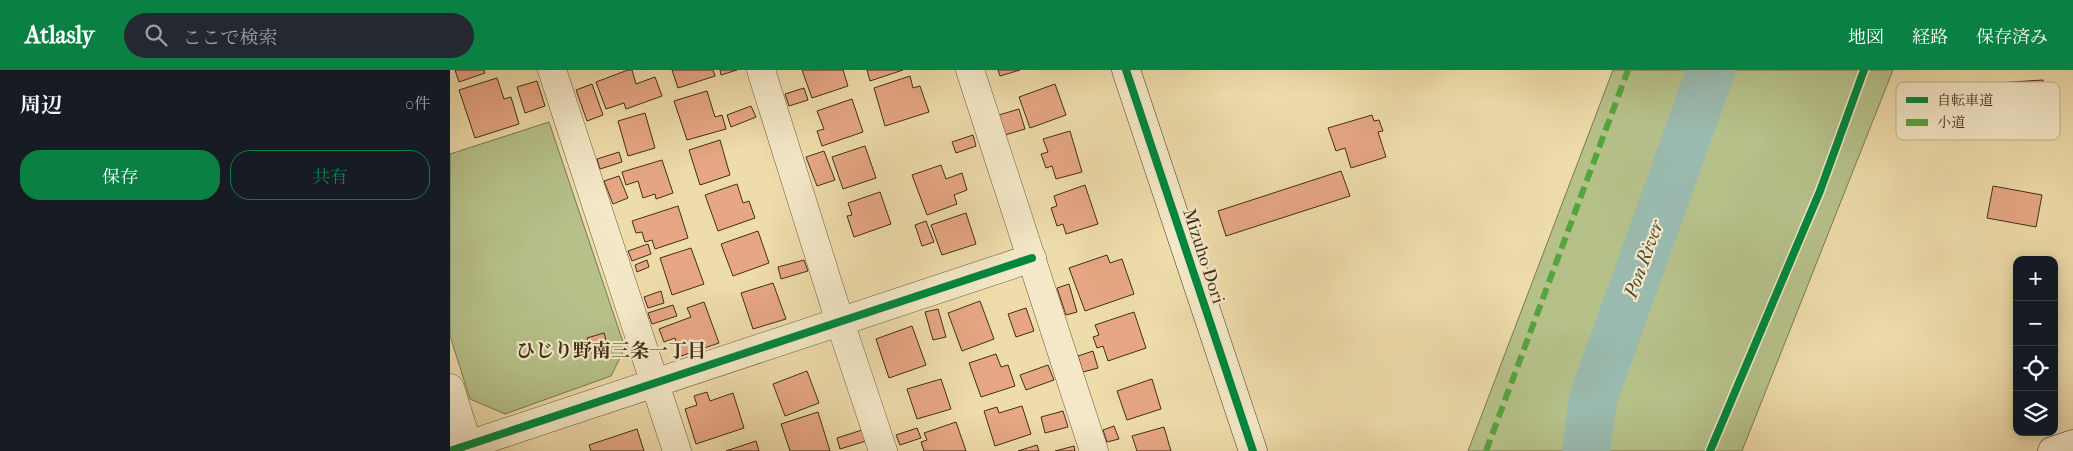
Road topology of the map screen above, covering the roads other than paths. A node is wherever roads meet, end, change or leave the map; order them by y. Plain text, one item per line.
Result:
1 (552, 70) edge
2 (761, 70) edge
3 (970, 70) edge
4 (1126, 70) edge
5 (1032, 258) junction
6 (840, 322) junction
7 (654, 382) junction
8 (450, 388) edge
9 (2073, 444) edge
10 (463, 449) edge
11 (677, 451) edge
12 (883, 451) edge
13 (1094, 451) edge
14 (1253, 451) edge
15 (2052, 451) edge

1 - 7 street
2 - 6 street
3 - 5 street
4 - 14 street, Mizuho Dori
5 - 6 street
5 - 13 street
6 - 7 street
6 - 12 street
7 - 10 street
7 - 11 street
8 - 10 street
9 - 15 street

